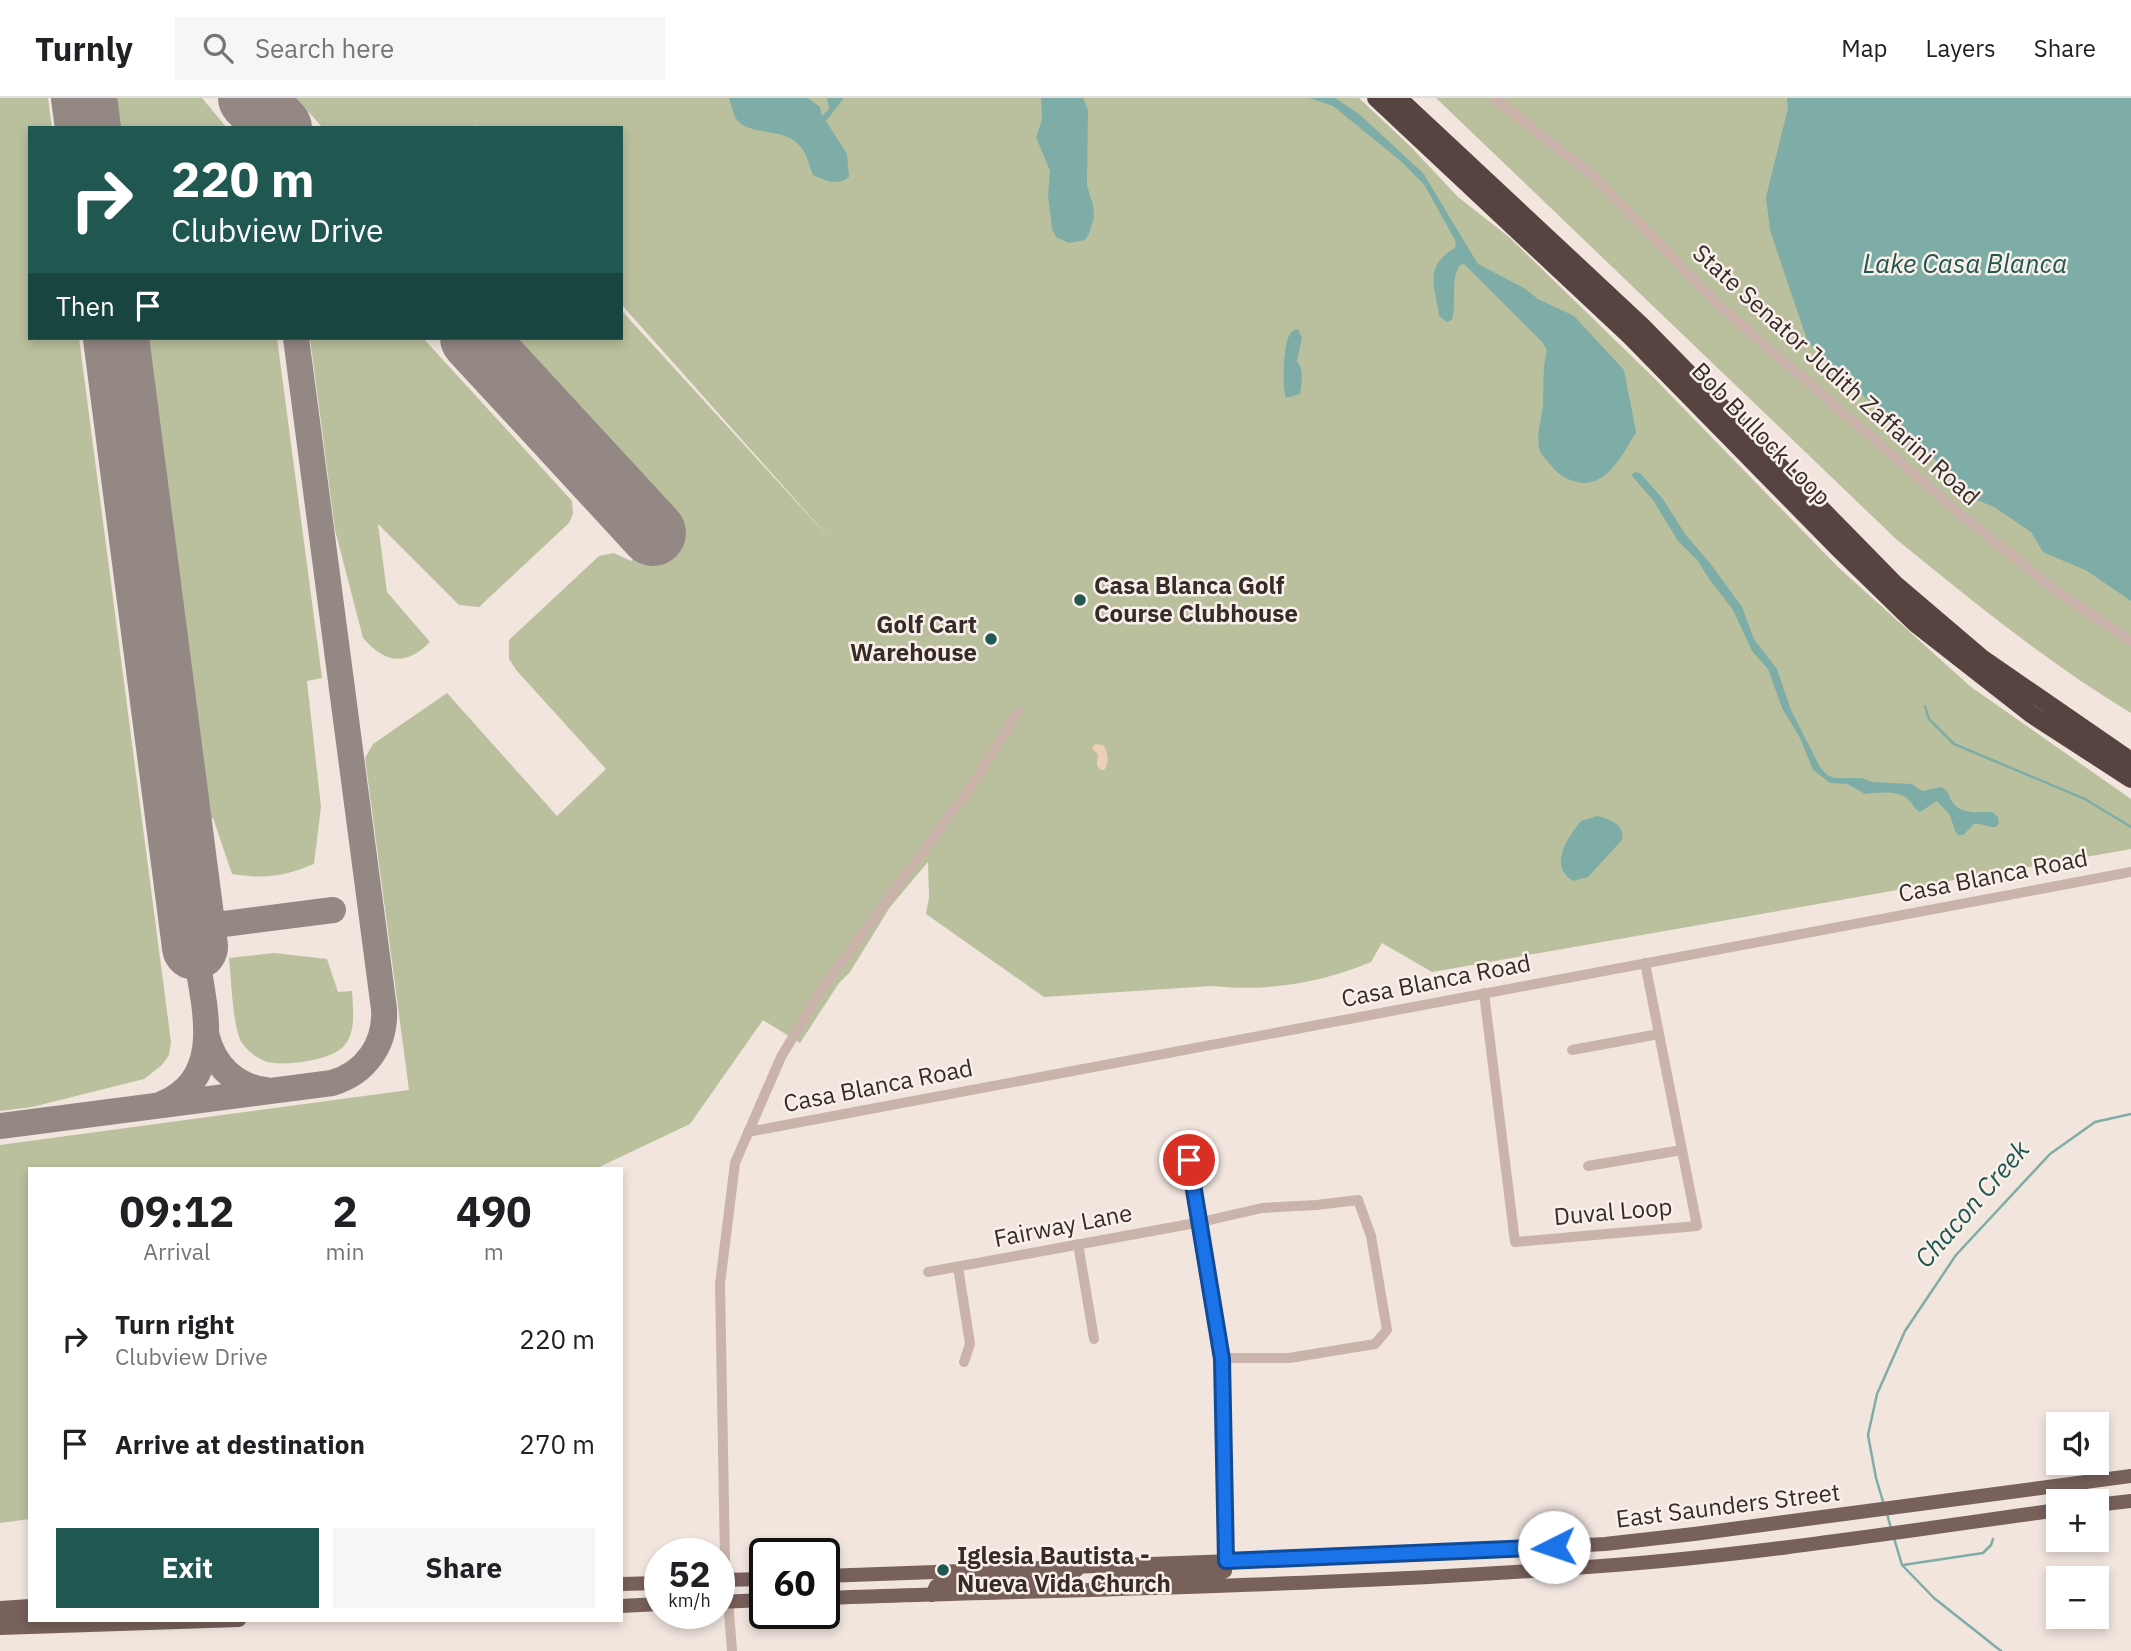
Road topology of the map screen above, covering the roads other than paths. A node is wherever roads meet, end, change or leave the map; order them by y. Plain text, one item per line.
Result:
1 (1376, 98) edge
2 (1398, 98) edge
3 (1494, 98) edge
4 (2131, 641) edge
5 (1018, 712) dead end
6 (2131, 761) edge
7 (2131, 779) edge
8 (2131, 872) edge
9 (1645, 963) junction
10 (1483, 993) junction
11 (1659, 1034) junction
12 (1573, 1050) dead end
13 (748, 1132) junction
14 (1682, 1150) junction
15 (1189, 1160) dead end
16 (1588, 1166) dead end
17 (1201, 1222) junction
18 (1078, 1244) junction
19 (958, 1267) junction
20 (928, 1272) dead end
21 (1094, 1339) dead end
22 (1222, 1359) junction
23 (964, 1362) dead end
24 (2131, 1476) edge
25 (2078, 1483) junction
26 (2079, 1489) edge
27 (2131, 1501) edge
28 (2109, 1504) edge
29 (2046, 1512) edge
30 (725, 1538) edge
31 (1226, 1561) junction
32 (1081, 1567) junction
33 (840, 1575) edge
34 (644, 1583) edge
35 (623, 1584) edge
36 (1078, 1590) junction
37 (932, 1595) junction
38 (840, 1598) edge
39 (644, 1605) edge
40 (28, 1606) edge
41 (623, 1606) edge
42 (0, 1608) edge
43 (28, 1617) edge
44 (0, 1618) edge
45 (179, 1622) edge
46 (0, 1628) edge
47 (728, 1629) edge
48 (732, 1651) edge

1 - 7 highway, Bob Bullock Loop
2 - 6 highway, Bob Bullock Loop
3 - 4 street, State Senator Judith Zaffarini Road
5 - 13 street, Casa Blanca Road
8 - 9 street, Casa Blanca Road
9 - 10 street, Casa Blanca Road
9 - 11 street, Duval Loop
10 - 13 street, Casa Blanca Road
10 - 14 street, Duval Loop
11 - 12 street
11 - 14 street, Duval Loop
13 - 30 street, Casa Blanca Road
14 - 16 street
15 - 17 street
17 - 18 street, Fairway Lane
17 - 22 street
17 - 22 street, Fairway Lane
18 - 19 street, Fairway Lane
18 - 21 street
19 - 20 street, Fairway Lane
19 - 23 street
22 - 31 street
24 - 25 main road, East Saunders Street
25 - 26 main road
25 - 31 main road, East Saunders Street
27 - 28 main road
29 - 36 main road, East Saunders Street
31 - 32 main road, East Saunders Street
31 - 36 main road
32 - 33 main road, East Saunders Street
32 - 37 main road
34 - 35 main road
36 - 37 main road, East Saunders Street
37 - 38 main road, East Saunders Street
39 - 41 main road
40 - 42 main road
43 - 44 main road
45 - 46 main road
47 - 48 street, Casa Blanca Road

